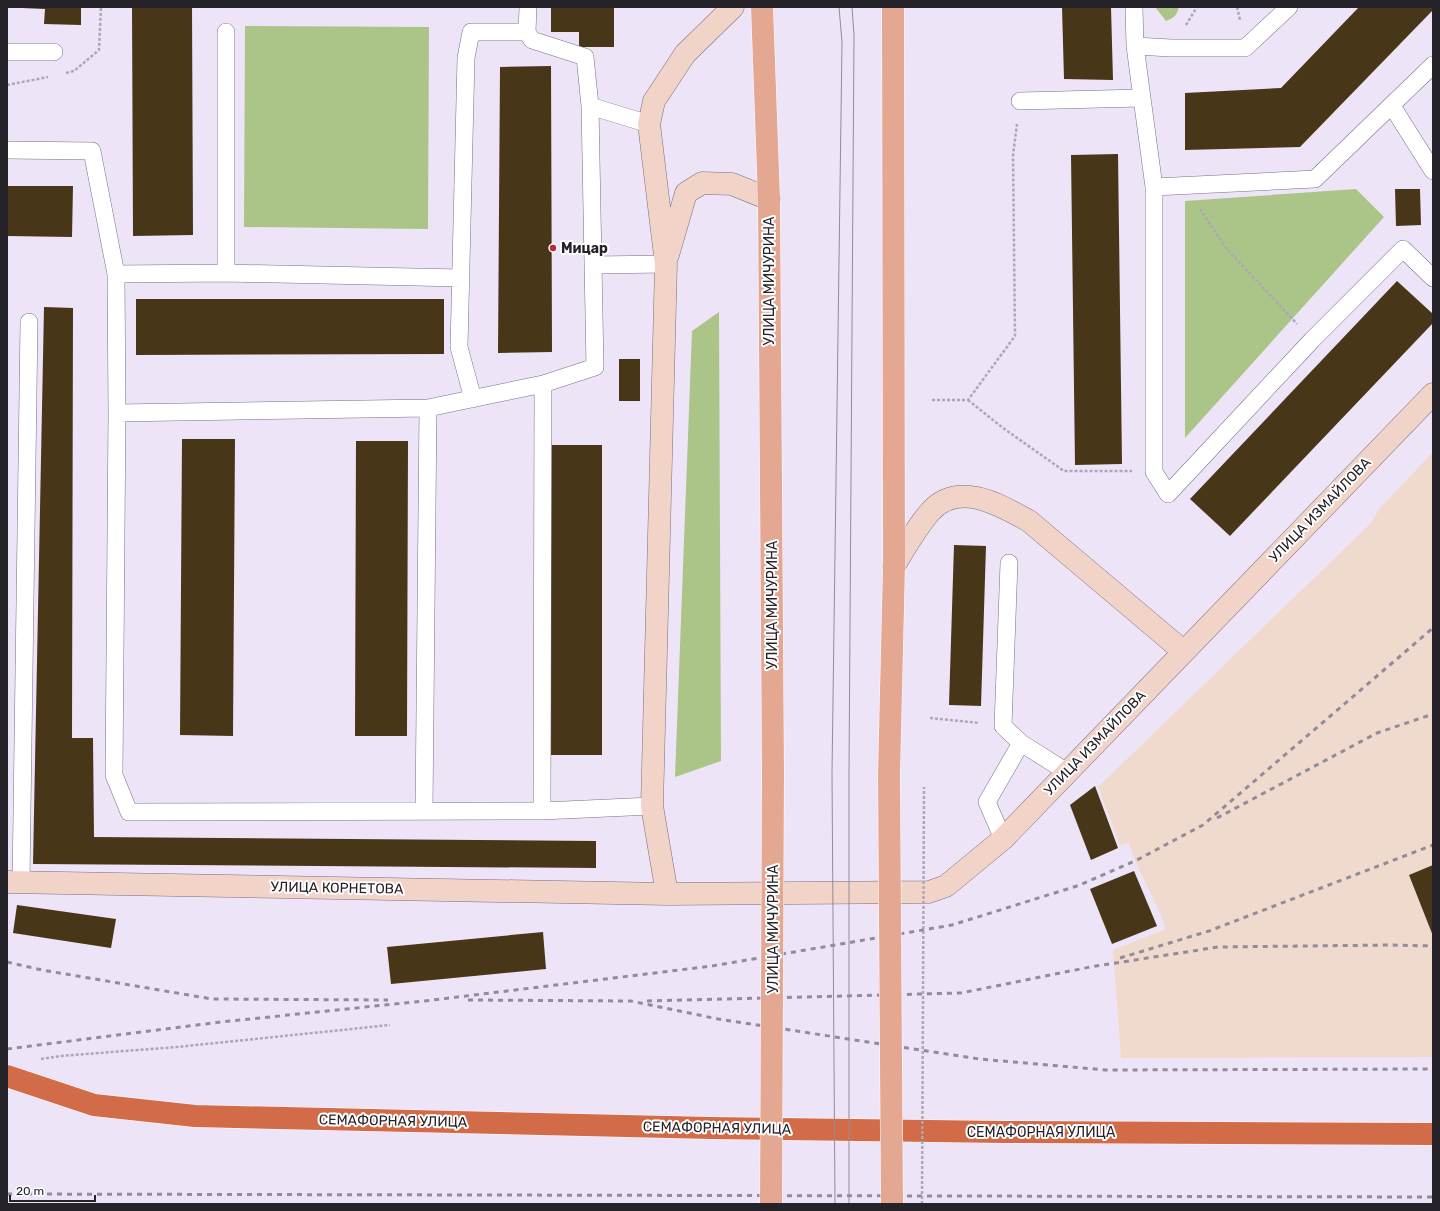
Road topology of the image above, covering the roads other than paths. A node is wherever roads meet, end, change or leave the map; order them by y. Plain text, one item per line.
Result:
1 (528, 7) edge
2 (733, 7) edge
3 (762, 7) edge
4 (893, 7) edge
5 (1134, 7) edge
6 (1289, 7) edge
7 (226, 32) dead end
8 (527, 32) junction
9 (1135, 46) junction
10 (7, 52) edge
11 (54, 52) dead end
12 (1433, 65) edge
13 (1141, 98) junction
14 (1020, 101) road end
15 (590, 106) junction
16 (1392, 106) junction
17 (649, 124) junction
18 (7, 150) edge
19 (1433, 171) edge
20 (1154, 187) junction
21 (769, 199) junction
22 (666, 264) junction
23 (594, 265) junction
24 (226, 273) junction
25 (116, 274) junction
26 (461, 278) junction
27 (1433, 278) edge
28 (30, 322) dead end
29 (543, 384) junction
30 (1433, 394) edge
31 (473, 399) junction
32 (428, 408) junction
33 (117, 414) junction
34 (1009, 563) dead end
35 (894, 566) junction
36 (1183, 651) junction
37 (1021, 742) junction
38 (1067, 772) junction
39 (652, 806) junction
40 (424, 810) junction
41 (542, 811) junction
42 (1003, 839) junction
43 (14, 882) edge
44 (667, 894) junction
45 (7, 1076) edge
46 (1433, 1134) edge
47 (772, 1204) edge
48 (892, 1204) edge

1 - 8 lane
2 - 17 main road
3 - 21 main road, УЛИЦА МИЧУРИНА
4 - 35 main road
5 - 9 lane
6 - 9 lane
7 - 24 lane
8 - 15 lane
8 - 26 lane
9 - 13 lane
10 - 11 lane
12 - 16 lane
13 - 14 lane
13 - 20 lane
15 - 17 lane
15 - 23 lane
16 - 19 lane
16 - 20 lane
17 - 22 main road
18 - 25 lane
20 - 27 lane
21 - 22 main road
21 - 47 main road, УЛИЦА МИЧУРИНА, bridge
22 - 23 lane
22 - 39 main road
23 - 29 lane
24 - 25 lane
24 - 26 lane
25 - 33 lane
26 - 31 lane
28 - 43 lane
29 - 31 lane
29 - 41 lane
30 - 36 main road, УЛИЦА ИЗМАЙЛОВА
31 - 32 lane
32 - 33 lane
32 - 40 lane
33 - 40 lane
34 - 37 lane
35 - 36 main road
35 - 48 main road, bridge
36 - 38 main road, УЛИЦА ИЗМАЙЛОВА
37 - 38 lane
37 - 42 lane
38 - 42 main road, УЛИЦА ИЗМАЙЛОВА
39 - 41 lane
39 - 44 main road
40 - 41 lane
42 - 44 main road, УЛИЦА ИЗМАЙЛОВА
43 - 44 main road, УЛИЦА КОРНЕТОВА
45 - 46 highway, СЕМАФОРНАЯ УЛИЦА

